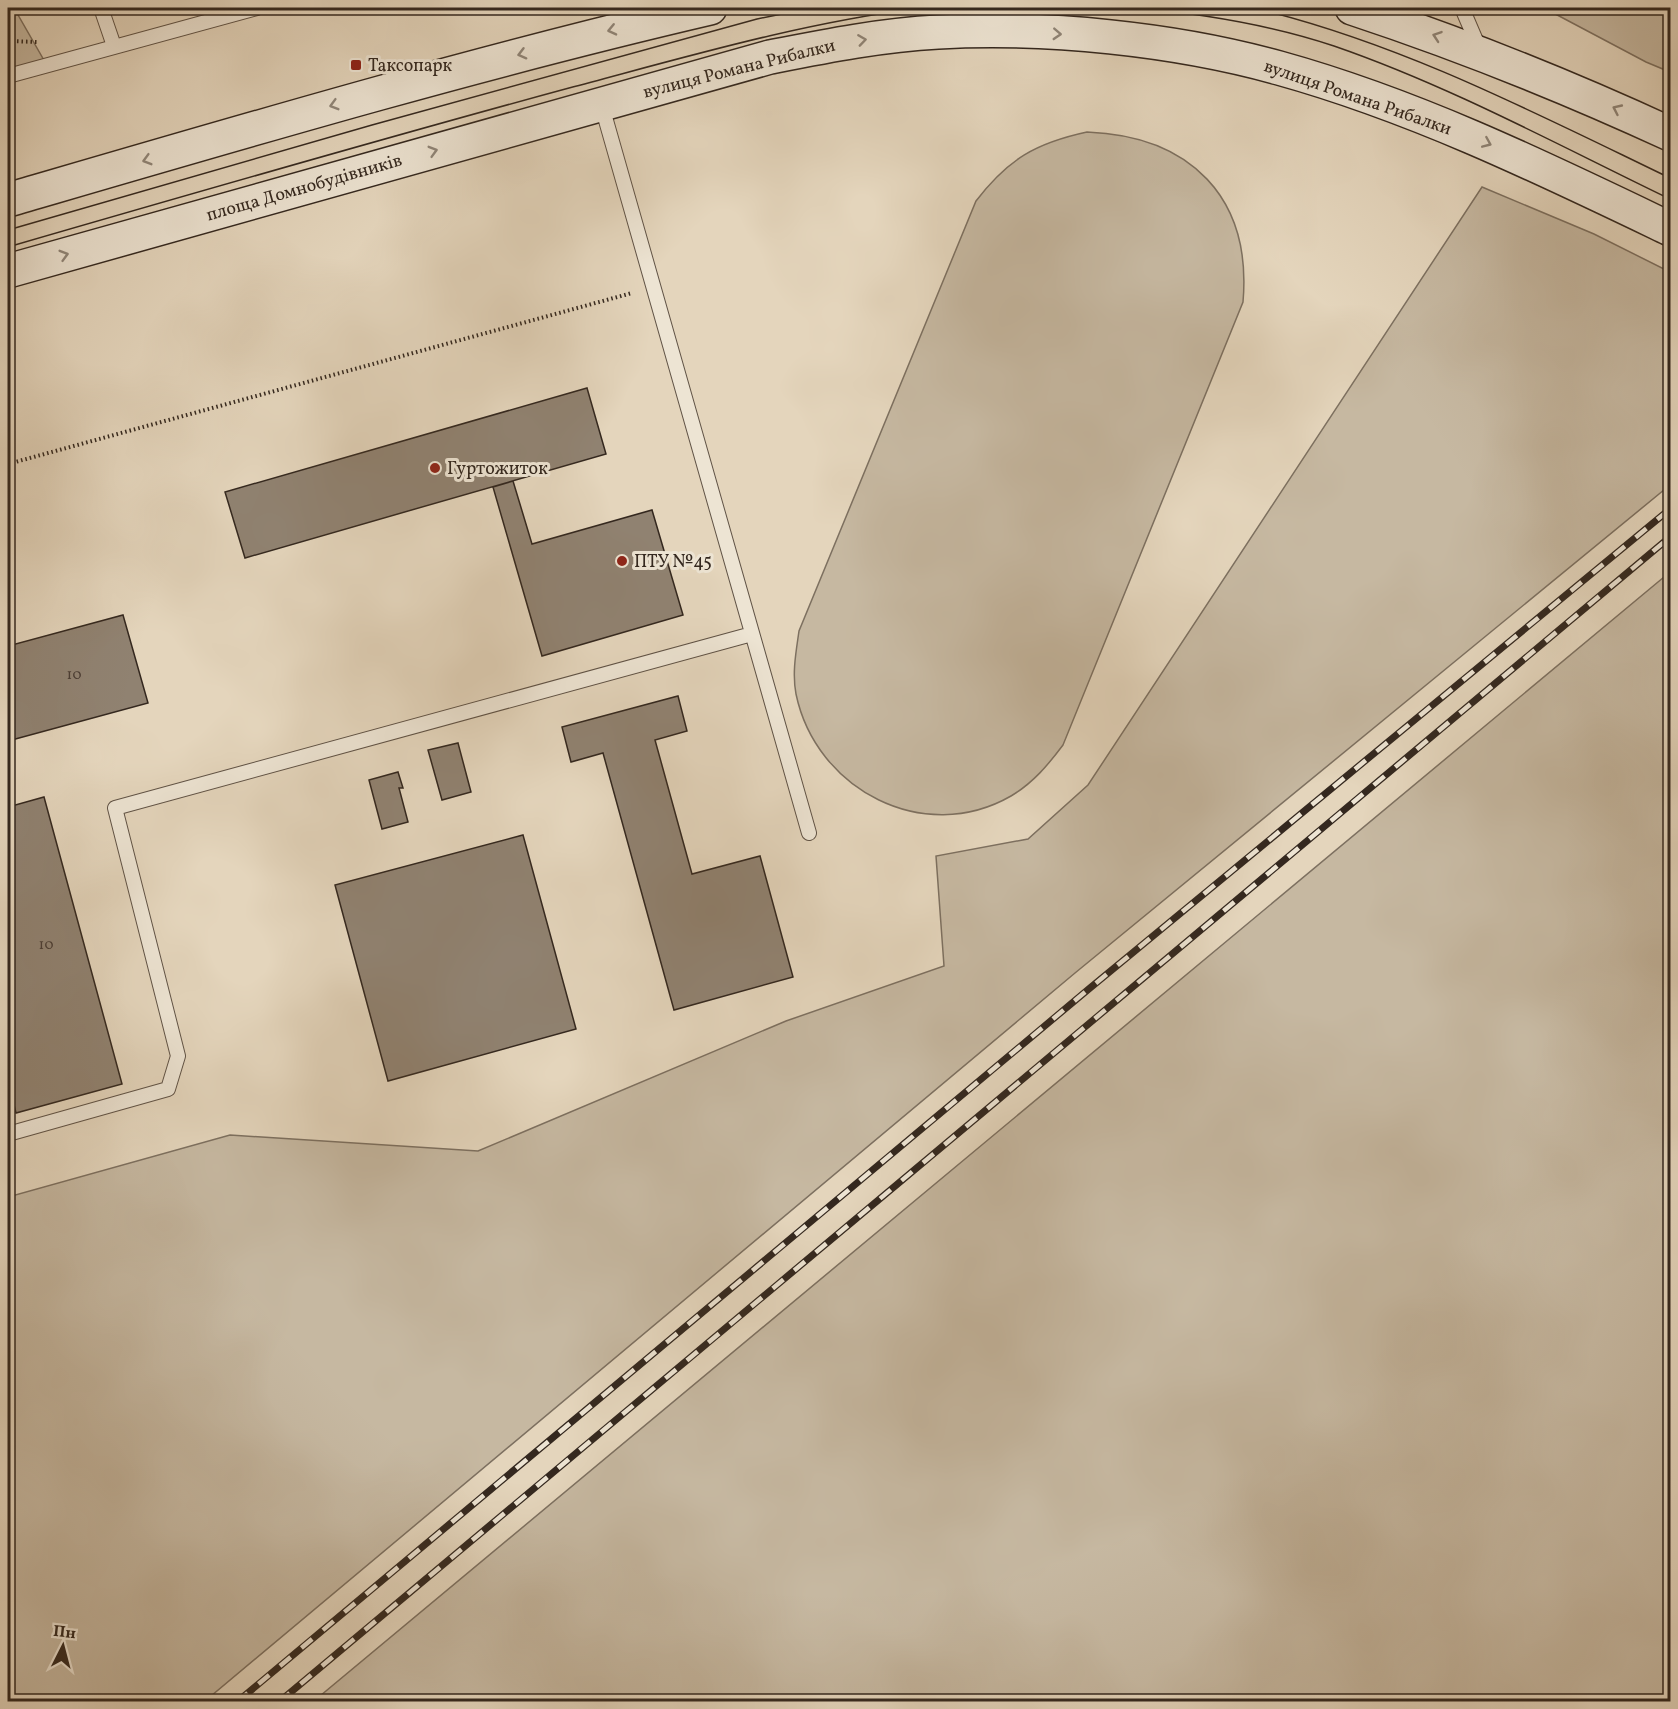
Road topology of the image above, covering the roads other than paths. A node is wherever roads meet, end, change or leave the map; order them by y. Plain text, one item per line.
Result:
1 (101, 8) edge
2 (257, 8) edge
3 (710, 8) edge
4 (1353, 8) edge
5 (1462, 8) edge
6 (114, 46) junction
7 (1481, 52) junction
8 (8, 76) edge
9 (601, 102) junction
10 (1671, 134) edge
11 (8, 200) edge
12 (1671, 229) edge
13 (8, 271) edge
14 (752, 634) junction
15 (809, 833) dead end
16 (8, 1134) edge

1 - 6 lane
2 - 6 lane
3 -> 11 main road
7 -> 4 main road
5 - 7 lane
6 - 8 lane
10 -> 7 main road
9 -> 12 main road, вулиця Романа Рибалки
13 -> 9 main road, площа Домнобудівників
9 - 14 lane
14 - 15 lane
14 - 16 lane

